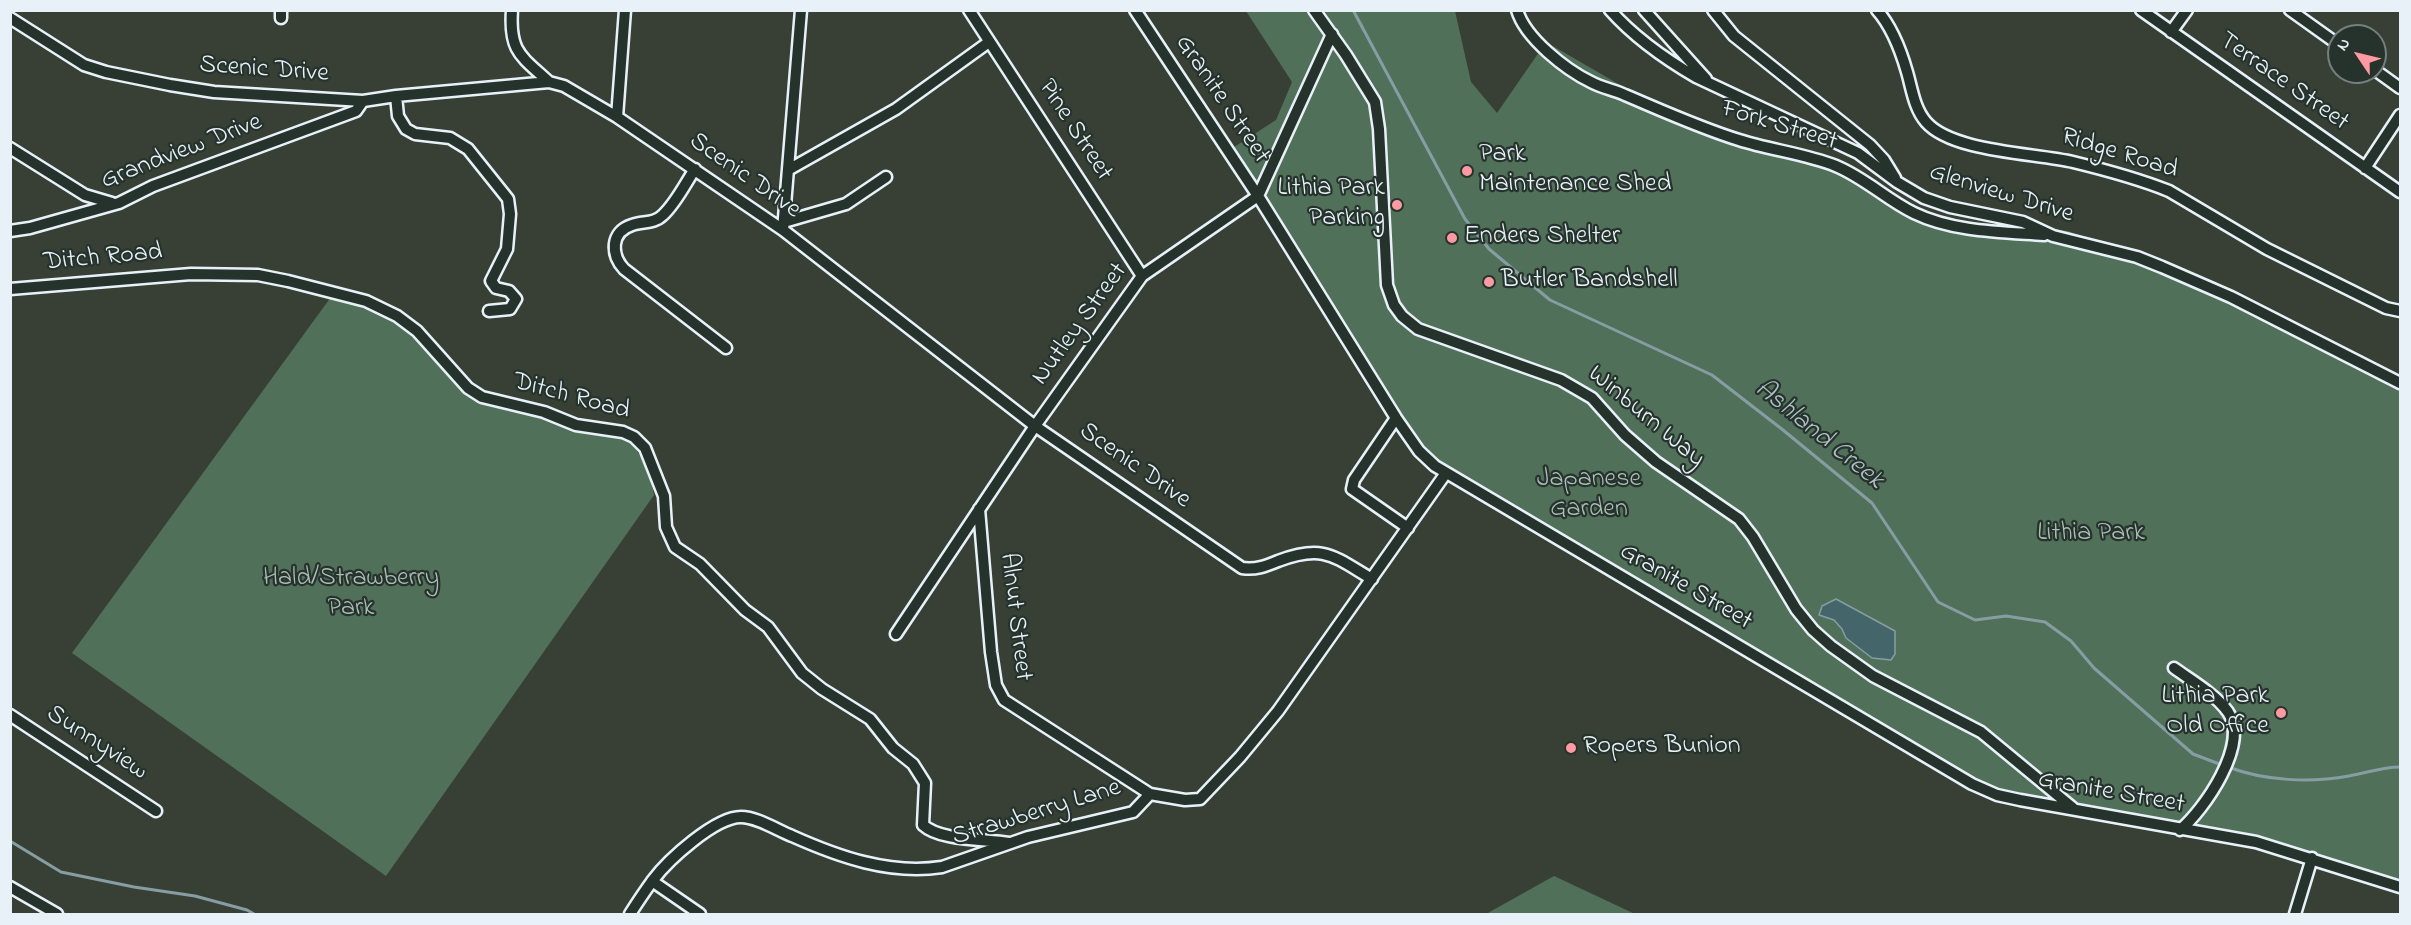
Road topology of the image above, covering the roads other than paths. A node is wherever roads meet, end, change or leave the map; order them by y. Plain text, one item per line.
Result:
1 (512, 10) edge
2 (625, 10) edge
3 (801, 10) edge
4 (969, 10) edge
5 (1135, 10) edge
6 (1314, 10) edge
7 (1517, 10) edge
8 (1610, 10) edge
9 (1644, 10) edge
10 (1713, 10) edge
11 (1877, 10) edge
12 (2140, 10) edge
13 (2187, 10) edge
14 (2290, 10) edge
15 (10, 18) edge
16 (2171, 32) junction
17 (1332, 34) junction
18 (2327, 36) edge
19 (989, 42) junction
20 (2387, 79) edge
21 (1707, 81) junction
22 (549, 82) junction
23 (2400, 88) edge
24 (396, 96) junction
25 (363, 101) junction
26 (2400, 115) edge
27 (617, 117) junction
28 (10, 148) edge
29 (2365, 168) junction
30 (695, 169) junction
31 (788, 170) junction
32 (886, 177) dead end
33 (1897, 182) junction
34 (2400, 192) edge
35 (1258, 196) junction
36 (119, 203) junction
37 (783, 226) junction
38 (10, 231) edge
39 (2053, 236) junction
40 (1142, 276) junction
41 (10, 289) edge
42 (489, 311) dead end
43 (2400, 311) edge
44 (726, 348) dead end
45 (2400, 383) edge
46 (1396, 418) junction
47 (1035, 426) junction
48 (1446, 473) junction
49 (980, 509) junction
50 (1408, 528) junction
51 (1372, 579) junction
52 (896, 634) dead end
53 (2174, 669) dead end
54 (10, 715) edge
55 (1150, 794) junction
56 (2075, 810) junction
57 (156, 811) dead end
58 (2180, 830) junction
59 (1009, 843) junction
60 (2312, 858) junction
61 (652, 881) junction
62 (2400, 886) edge
63 (10, 887) edge
64 (57, 915) edge
65 (630, 915) edge
66 (700, 915) edge
67 (2295, 915) edge

1 - 22 street
2 - 27 street
3 - 31 street
4 - 19 street, Pine Street
5 - 35 street, Granite Street
6 - 17 street, Winburn Way
7 - 39 street, Fork Street
8 - 21 street, Glenview Drive
9 - 21 street
10 - 33 street
11 - 43 street, Ridge Road
12 - 16 street, Terrace Street
13 - 16 street
14 - 18 street
15 - 25 street, Scenic Drive
16 - 29 street, Terrace Street
17 - 35 street
17 - 56 street, Winburn Way
19 - 31 street
19 - 40 street, Pine Street
20 - 23 street
21 - 33 street, Glenview Drive
22 - 24 street, Scenic Drive
22 - 27 street, Scenic Drive
24 - 25 street, Scenic Drive
24 - 42 street
25 - 36 street, Grandview Drive
26 - 29 street
27 - 30 street, Scenic Drive
28 - 36 street
29 - 34 street, Terrace Street
30 - 37 street, Scenic Drive
30 - 44 street
31 - 37 street
32 - 37 street
33 - 39 street, Glenview Drive
35 - 40 street, Nutley Street
35 - 46 street, Granite Street
36 - 38 street, Grandview Drive
37 - 47 street, Scenic Drive
39 - 45 street, Glenview Drive
40 - 47 street, Nutley Street
41 - 59 street, Ditch Road
46 - 48 street, Granite Street
46 - 50 street
47 - 49 street, Nutley Street
47 - 51 street, Scenic Drive
48 - 50 street, Strawberry Lane
48 - 56 street, Granite Street
49 - 52 street, Nutley Street
49 - 55 street, Alnut Street
50 - 51 street, Strawberry Lane
51 - 55 street, Strawberry Lane
53 - 58 street
54 - 57 street, Sunnyview
55 - 59 street, Strawberry Lane
56 - 58 street, Granite Street
58 - 60 street, Granite Street
59 - 61 street, Strawberry Lane
60 - 62 street, Granite Street
60 - 67 street
61 - 65 street, Strawberry Lane
61 - 66 street
63 - 64 street

